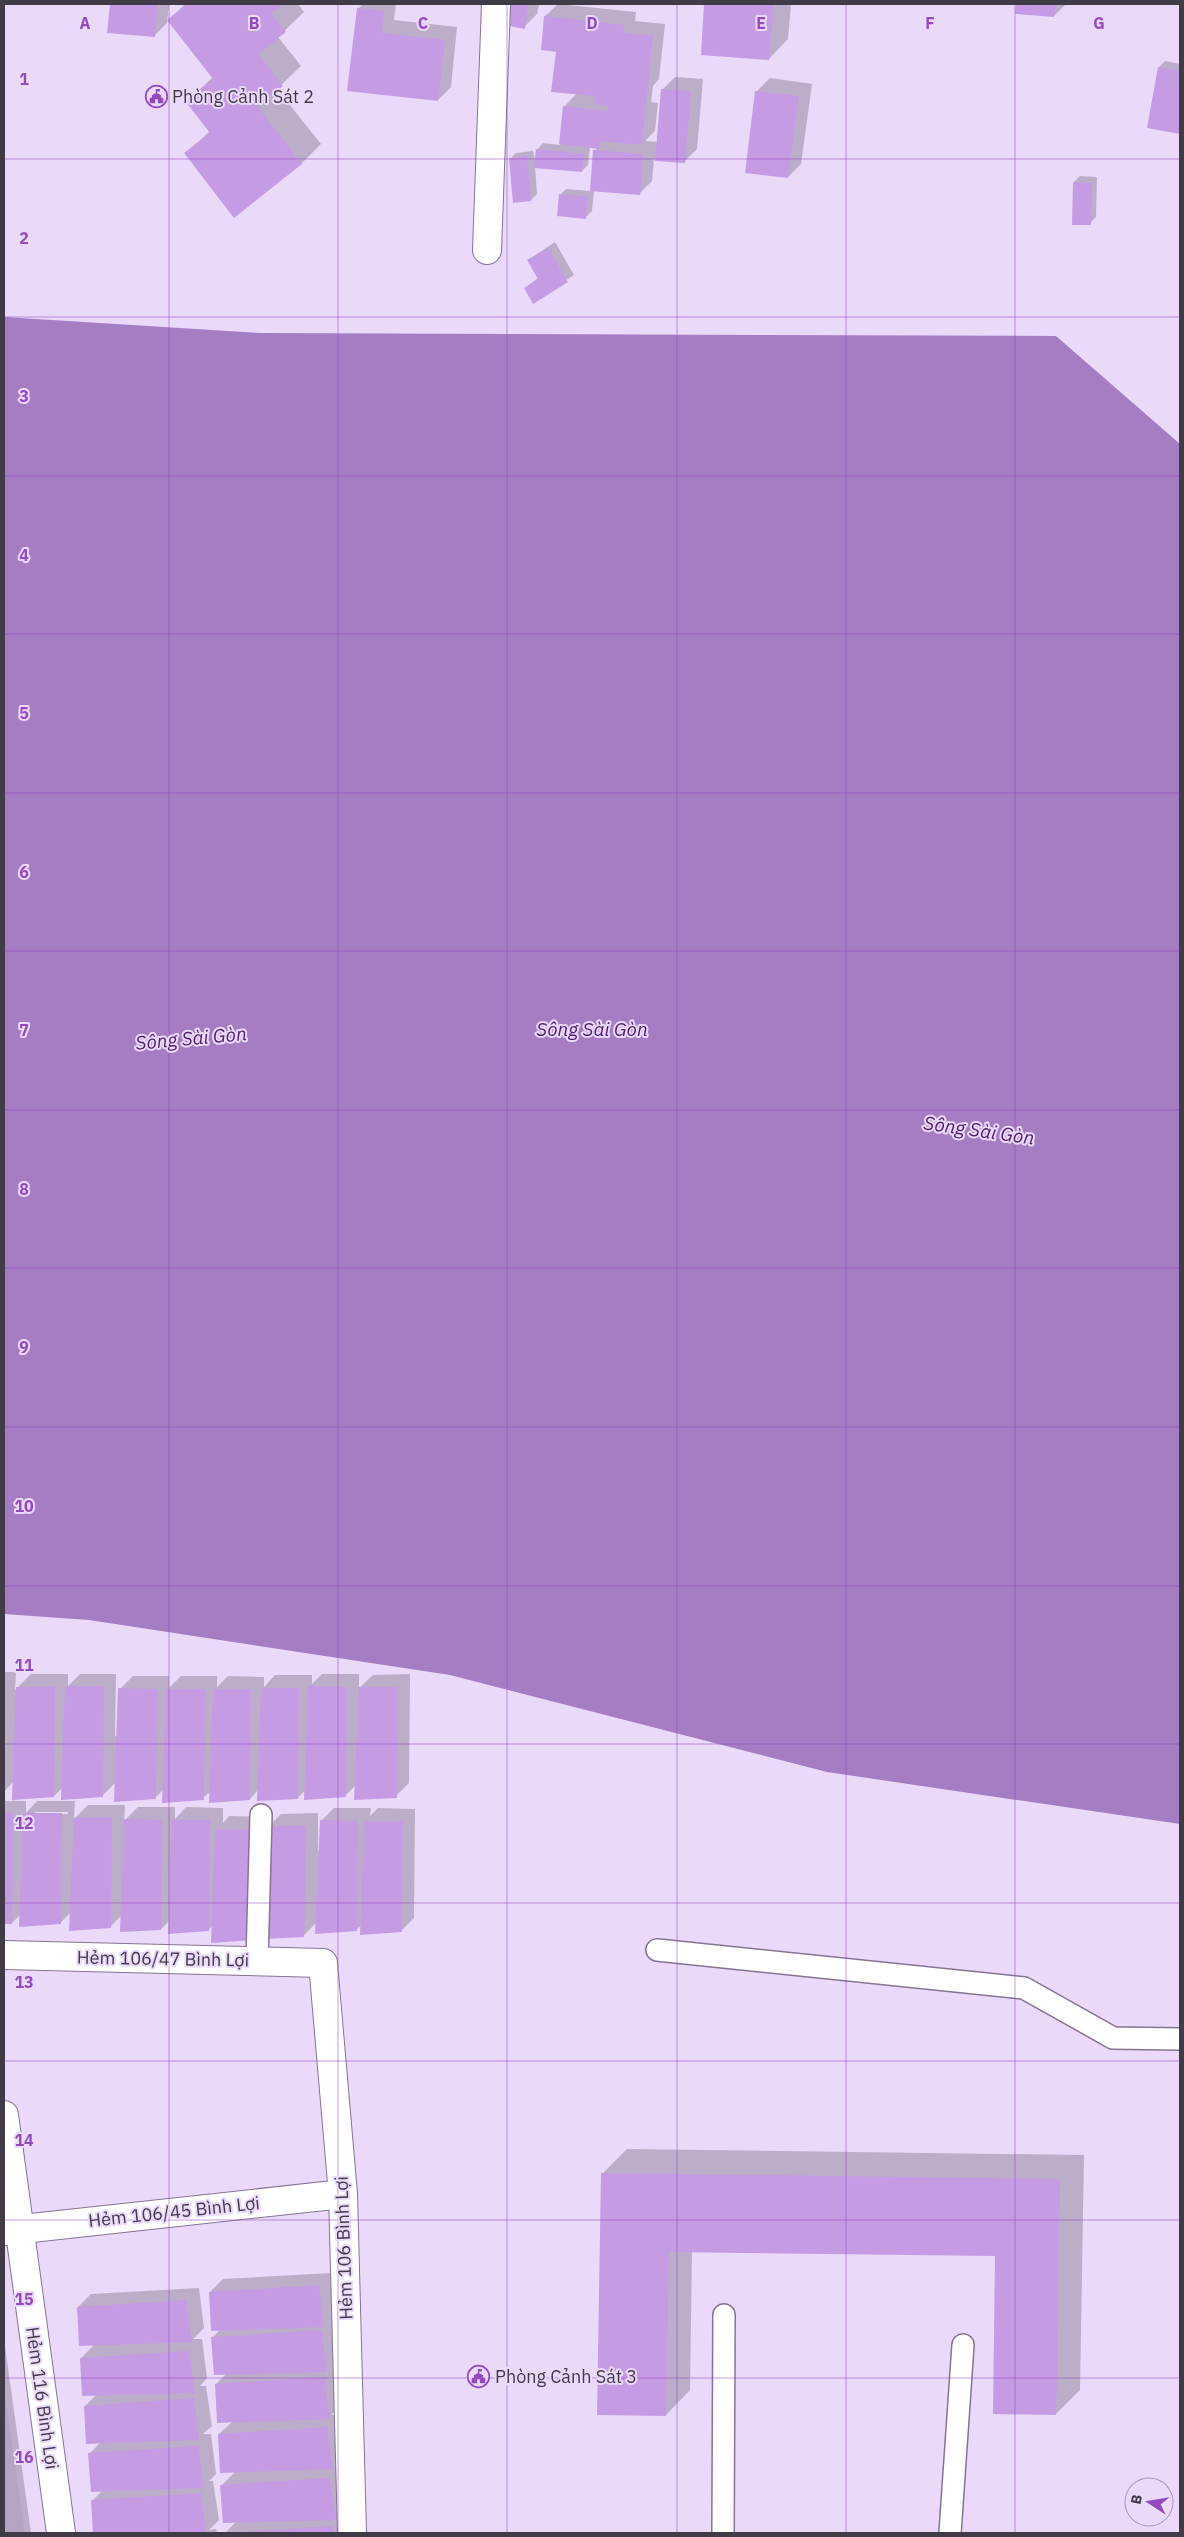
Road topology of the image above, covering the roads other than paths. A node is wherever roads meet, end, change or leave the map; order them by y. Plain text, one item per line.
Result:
1 (496, 4) edge
2 (487, 250) dead end
3 (261, 1815) dead end
4 (657, 1950) dead end
5 (4, 1955) edge
6 (257, 1961) junction
7 (323, 1962) joint
8 (1180, 2039) edge
9 (4, 2114) edge
10 (343, 2194) junction
11 (12, 2230) edge
12 (724, 2315) dead end
13 (963, 2345) dead end
14 (61, 2533) edge
15 (352, 2533) edge
16 (723, 2533) edge
17 (950, 2533) edge

1 - 2 street
3 - 6 lane
4 - 8 lane
5 - 6 street, Hẻm 106/47 Bình Lợi
6 - 7 street, Hẻm 106/47 Bình Lợi
7 - 10 street, Hẻm 106 Bình Lợi
9 - 11 street, Hẻm 116 Bình Lợi
10 - 11 street, Hẻm 106/45 Bình Lợi
10 - 15 street, Hẻm 106 Bình Lợi
11 - 14 street, Hẻm 116 Bình Lợi
12 - 16 lane
13 - 17 lane

